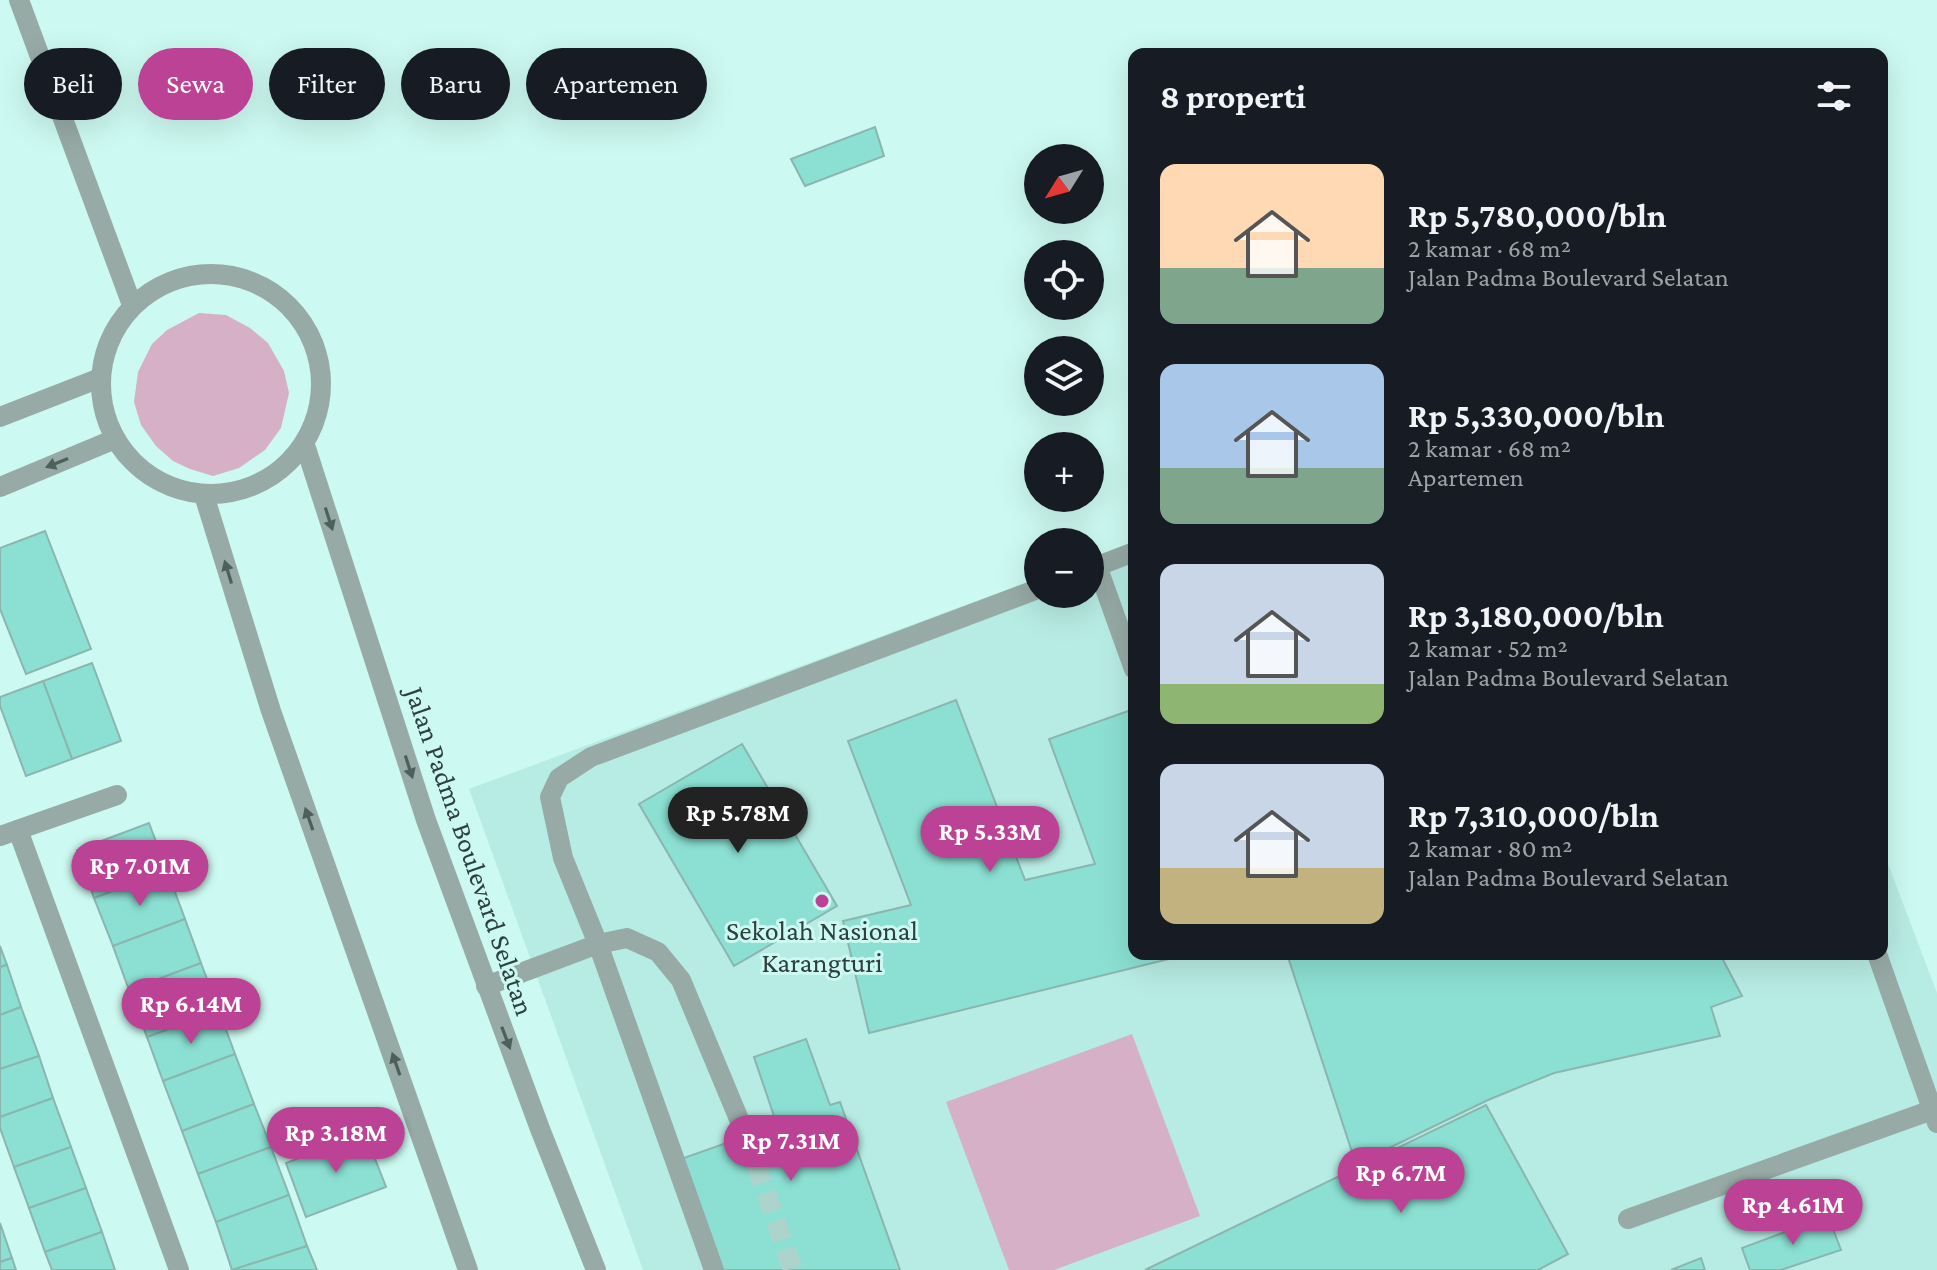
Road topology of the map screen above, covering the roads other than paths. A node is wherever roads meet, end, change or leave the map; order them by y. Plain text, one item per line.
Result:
1 (19, 0) edge
2 (132, 305) junction
3 (100, 378) junction
4 (0, 417) edge
5 (115, 439) junction
6 (305, 445) junction
7 (0, 487) edge
8 (204, 495) junction
9 (1128, 554) edge
10 (1104, 564) edge
11 (1104, 593) edge
12 (1024, 594) edge
13 (1128, 654) edge
14 (117, 795) dead end
15 (9, 833) edge
16 (598, 944) junction
17 (1879, 960) edge
18 (486, 986) junction
19 (1934, 1117) edge
20 (746, 1136) tunnel mouth
21 (1628, 1219) dead end
22 (179, 1270) edge
23 (468, 1270) edge
24 (596, 1270) edge
25 (714, 1270) edge

1 - 2 street
2 - 3 street
2 - 6 street
3 - 4 street
3 - 5 street
5 -> 7 street
5 - 8 street
6 - 8 street
6 -> 18 street, Jalan Padma Boulevard Selatan
23 -> 8 street
9 - 10 street
11 - 13 street
12 - 16 street
14 - 15 street
15 - 22 street
16 - 18 street
16 - 20 street
16 - 25 street
17 - 19 street
18 -> 24 street, Jalan Padma Boulevard Selatan
19 - 21 street

